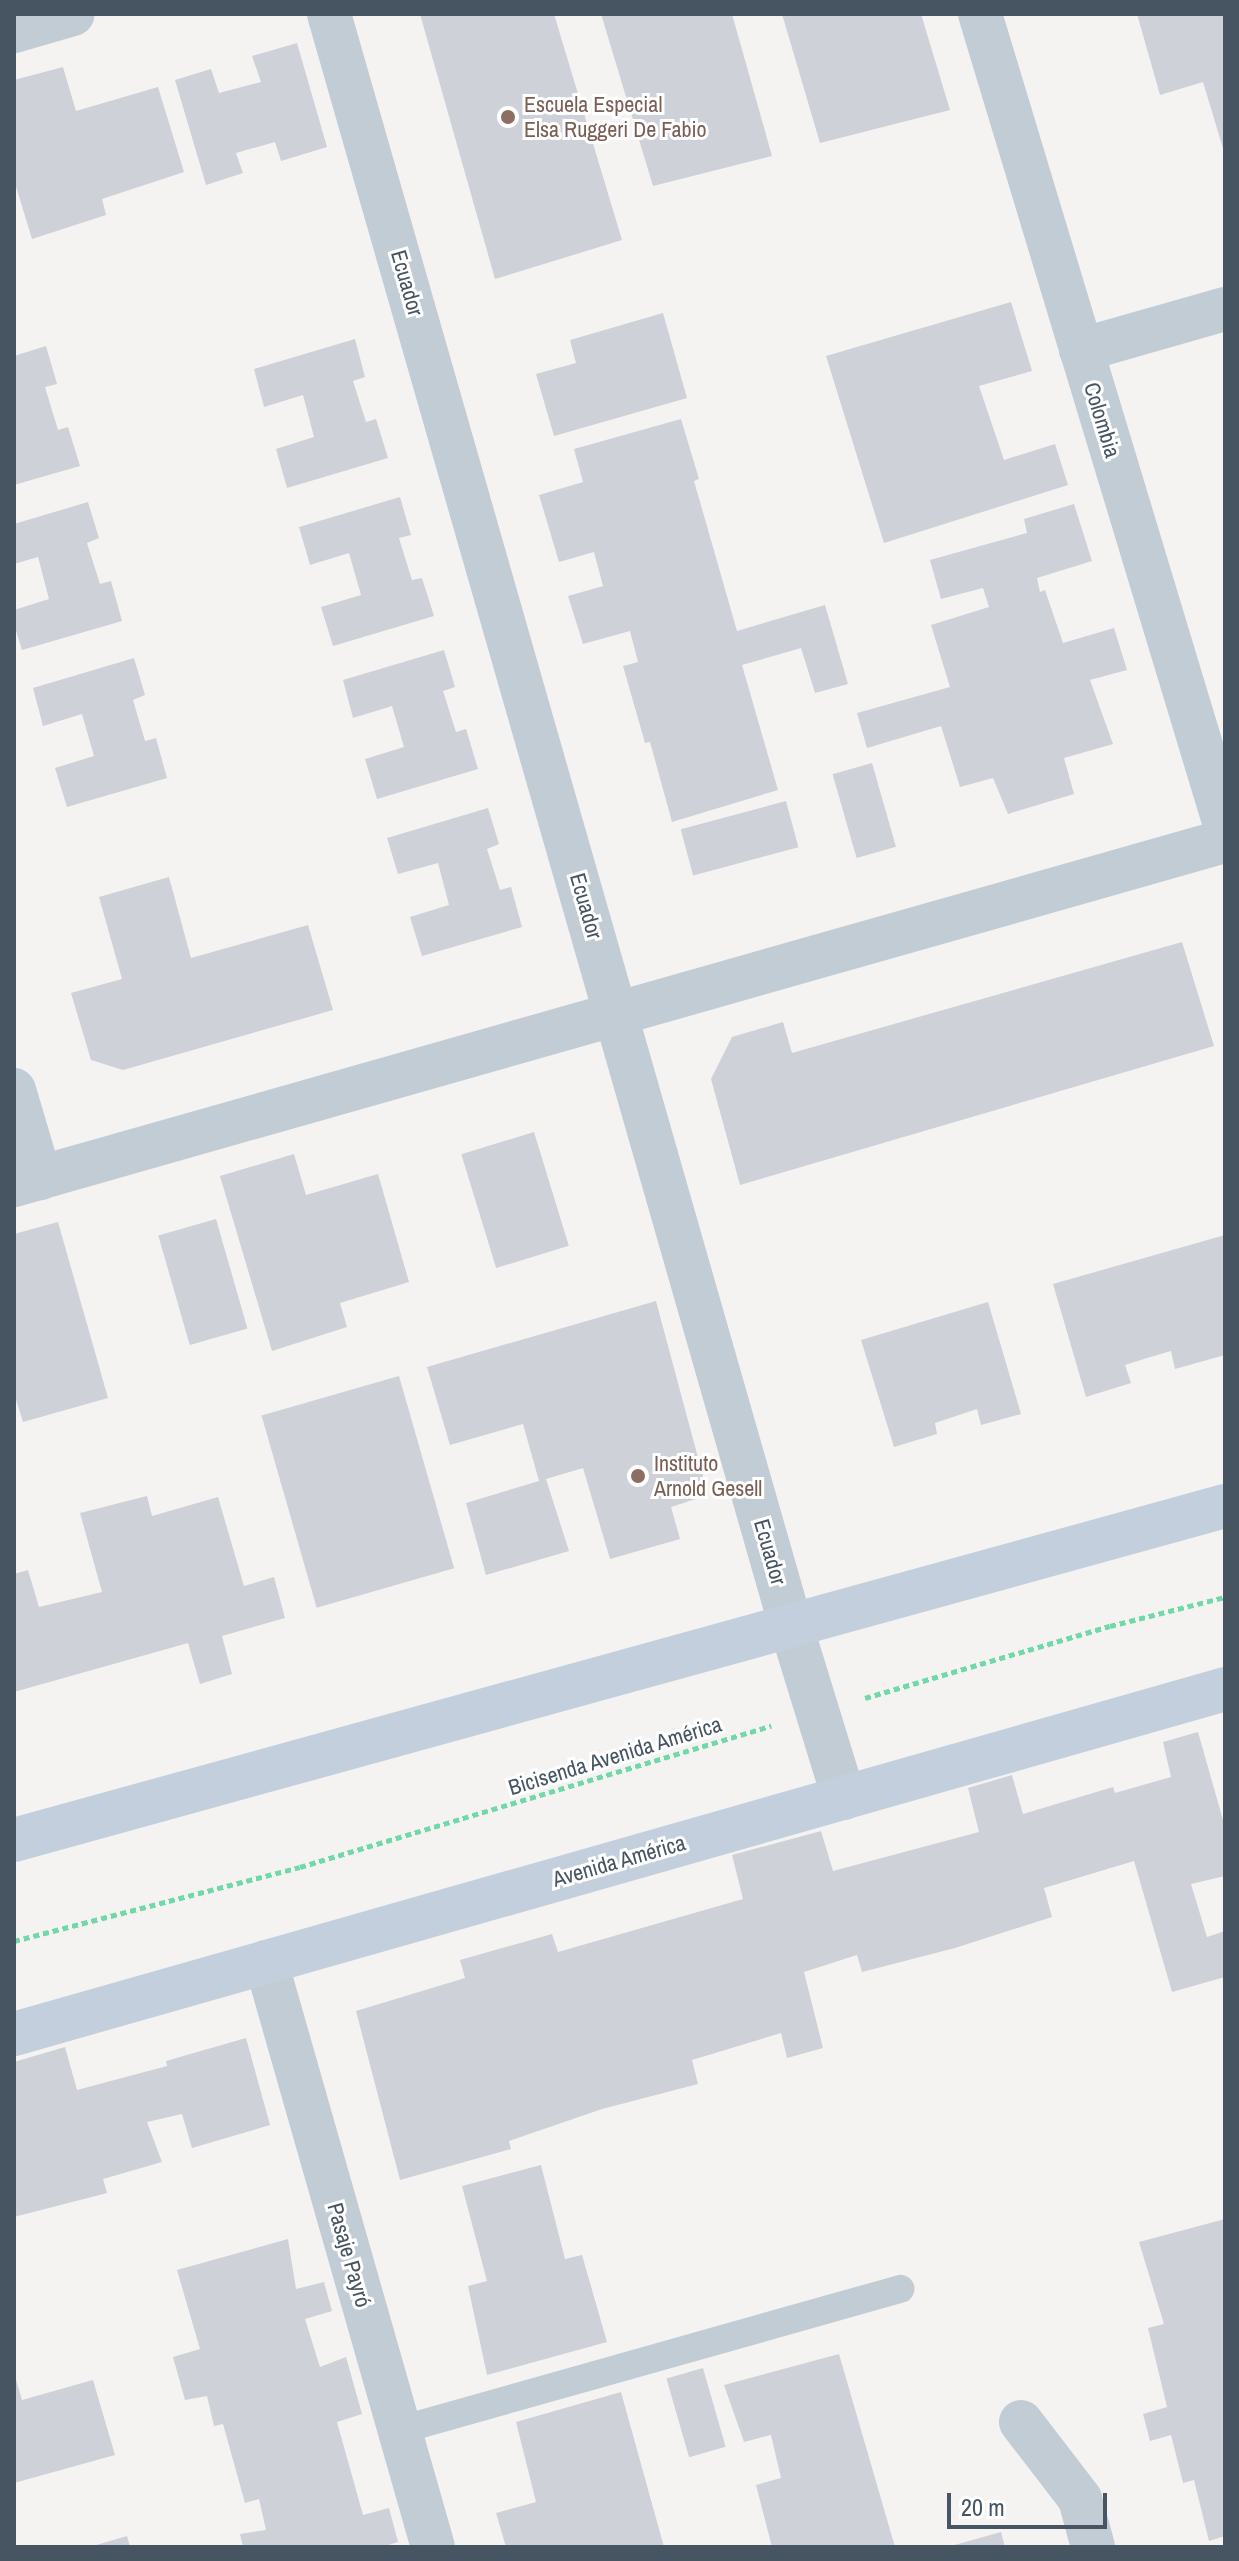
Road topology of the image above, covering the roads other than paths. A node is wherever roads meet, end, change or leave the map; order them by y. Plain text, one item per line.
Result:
1 (73, 14) edge
2 (329, 14) edge
3 (980, 14) edge
4 (14, 31) edge
5 (1225, 309) edge
6 (1081, 350) junction
7 (1225, 825) edge
8 (1225, 841) edge
9 (617, 1013) junction
10 (14, 1090) edge
11 (27, 1182) edge
12 (1225, 1506) edge
13 (791, 1626) junction
14 (1225, 1689) edge
15 (844, 1798) junction
16 (14, 1840) edge
17 (266, 1962) junction
18 (14, 2034) edge
19 (900, 2289) dead end
20 (1021, 2422) dead end
21 (400, 2430) junction
22 (433, 2547) edge
23 (1093, 2547) edge

1 - 4 street
2 - 9 street, Ecuador
3 - 6 street, Colombia
5 - 6 street
6 - 7 street, Colombia
8 - 9 street
9 - 11 street
9 - 13 street, Ecuador
10 - 11 street
12 - 13 main road
13 - 15 street, Ecuador
13 - 16 main road
14 - 15 main road, Avenida América
15 - 17 main road, Avenida América
17 - 18 main road, Avenida América
17 - 21 street, Pasaje Payró
19 - 21 lane
20 - 23 street
21 - 22 street, Pasaje Payró

